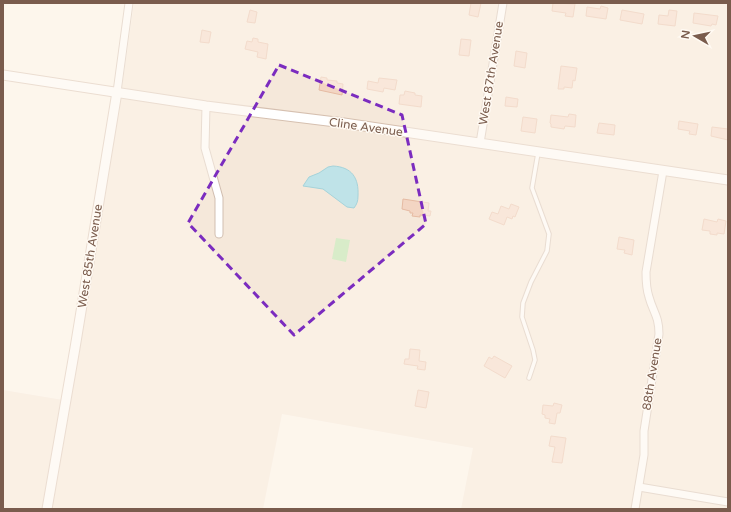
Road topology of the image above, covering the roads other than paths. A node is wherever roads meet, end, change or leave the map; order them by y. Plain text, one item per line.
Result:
1 (129, 3) edge
2 (503, 3) edge
3 (3, 75) edge
4 (117, 92) junction
5 (206, 106) junction
6 (480, 143) junction
7 (538, 153) junction
8 (663, 170) junction
9 (728, 180) edge
10 (219, 234) dead end
11 (529, 378) dead end
12 (639, 487) junction
13 (728, 502) edge
14 (48, 509) edge
15 (635, 509) edge

1 - 4 street, West 85th Avenue
2 - 6 street, West 87th Avenue
3 - 4 street, Cline Avenue
4 - 5 street, Cline Avenue
4 - 14 street, West 85th Avenue
5 - 6 street, Cline Avenue
5 - 10 street
6 - 7 street, Cline Avenue
7 - 8 street, Cline Avenue
7 - 11 lane
8 - 9 street, Cline Avenue
8 - 12 street, 88th Avenue
12 - 13 street
12 - 15 street, 88th Avenue

